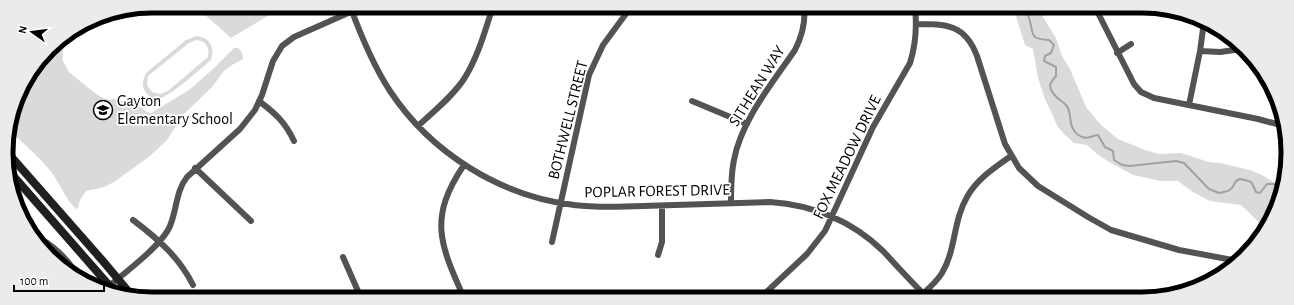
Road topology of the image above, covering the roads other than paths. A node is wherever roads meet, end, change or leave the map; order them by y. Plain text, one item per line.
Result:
1 (343, 13) edge
2 (353, 13) edge
3 (491, 13) edge
4 (626, 13) edge
5 (804, 13) edge
6 (915, 13) edge
7 (1098, 13) edge
8 (916, 24) junction
9 (1203, 28) edge
10 (1131, 44) dead end
11 (1235, 50) edge
12 (1200, 51) junction
13 (1117, 52) junction
14 (259, 101) junction
15 (692, 101) dead end
16 (1189, 105) junction
17 (747, 124) junction
18 (1278, 124) edge
19 (418, 126) junction
20 (294, 141) dead end
21 (1011, 156) junction
22 (13, 159) edge
23 (464, 165) junction
24 (196, 168) junction
25 (16, 179) edge
26 (561, 203) junction
27 (731, 203) junction
28 (662, 206) junction
29 (833, 216) junction
30 (133, 220) dead end
31 (251, 221) dead end
32 (159, 241) junction
33 (47, 242) edge
34 (552, 242) dead end
35 (658, 255) dead end
36 (343, 257) dead end
37 (1230, 260) edge
38 (70, 264) edge
39 (118, 279) junction
40 (105, 284) edge
41 (193, 285) dead end
42 (111, 286) edge
43 (127, 289) edge
44 (358, 292) edge
45 (462, 292) edge
46 (766, 292) edge
47 (919, 292) edge
48 (926, 292) edge

1 - 14 street
2 - 19 street, POPLAR FOREST DRIVE
3 - 19 street
4 - 26 street, BOTHWELL STREET
5 - 17 street, SITHEAN WAY
6 - 8 street, FOX MEADOW DRIVE
7 - 13 street
8 - 21 street
8 - 29 street, FOX MEADOW DRIVE
9 - 12 street
10 - 13 street
11 - 12 street
12 - 16 street
13 - 16 street
14 - 20 street
14 - 24 street
15 - 17 street
16 - 18 street
17 - 27 street, SITHEAN WAY
19 - 23 street, POPLAR FOREST DRIVE
21 - 37 street
21 - 48 street
22 - 39 main road
23 - 26 street, POPLAR FOREST DRIVE
23 - 45 street
24 - 31 street
24 - 32 street
25 - 40 main road
26 - 28 street, POPLAR FOREST DRIVE
26 - 34 street, BOTHWELL STREET
27 - 28 street, POPLAR FOREST DRIVE
27 - 29 street, POPLAR FOREST DRIVE
28 - 35 street
29 - 46 street, FOX MEADOW DRIVE
29 - 47 street, POPLAR FOREST DRIVE
30 - 32 street
32 - 39 street
32 - 41 street
33 - 38 street
36 - 44 street
39 - 42 street
39 - 43 main road

